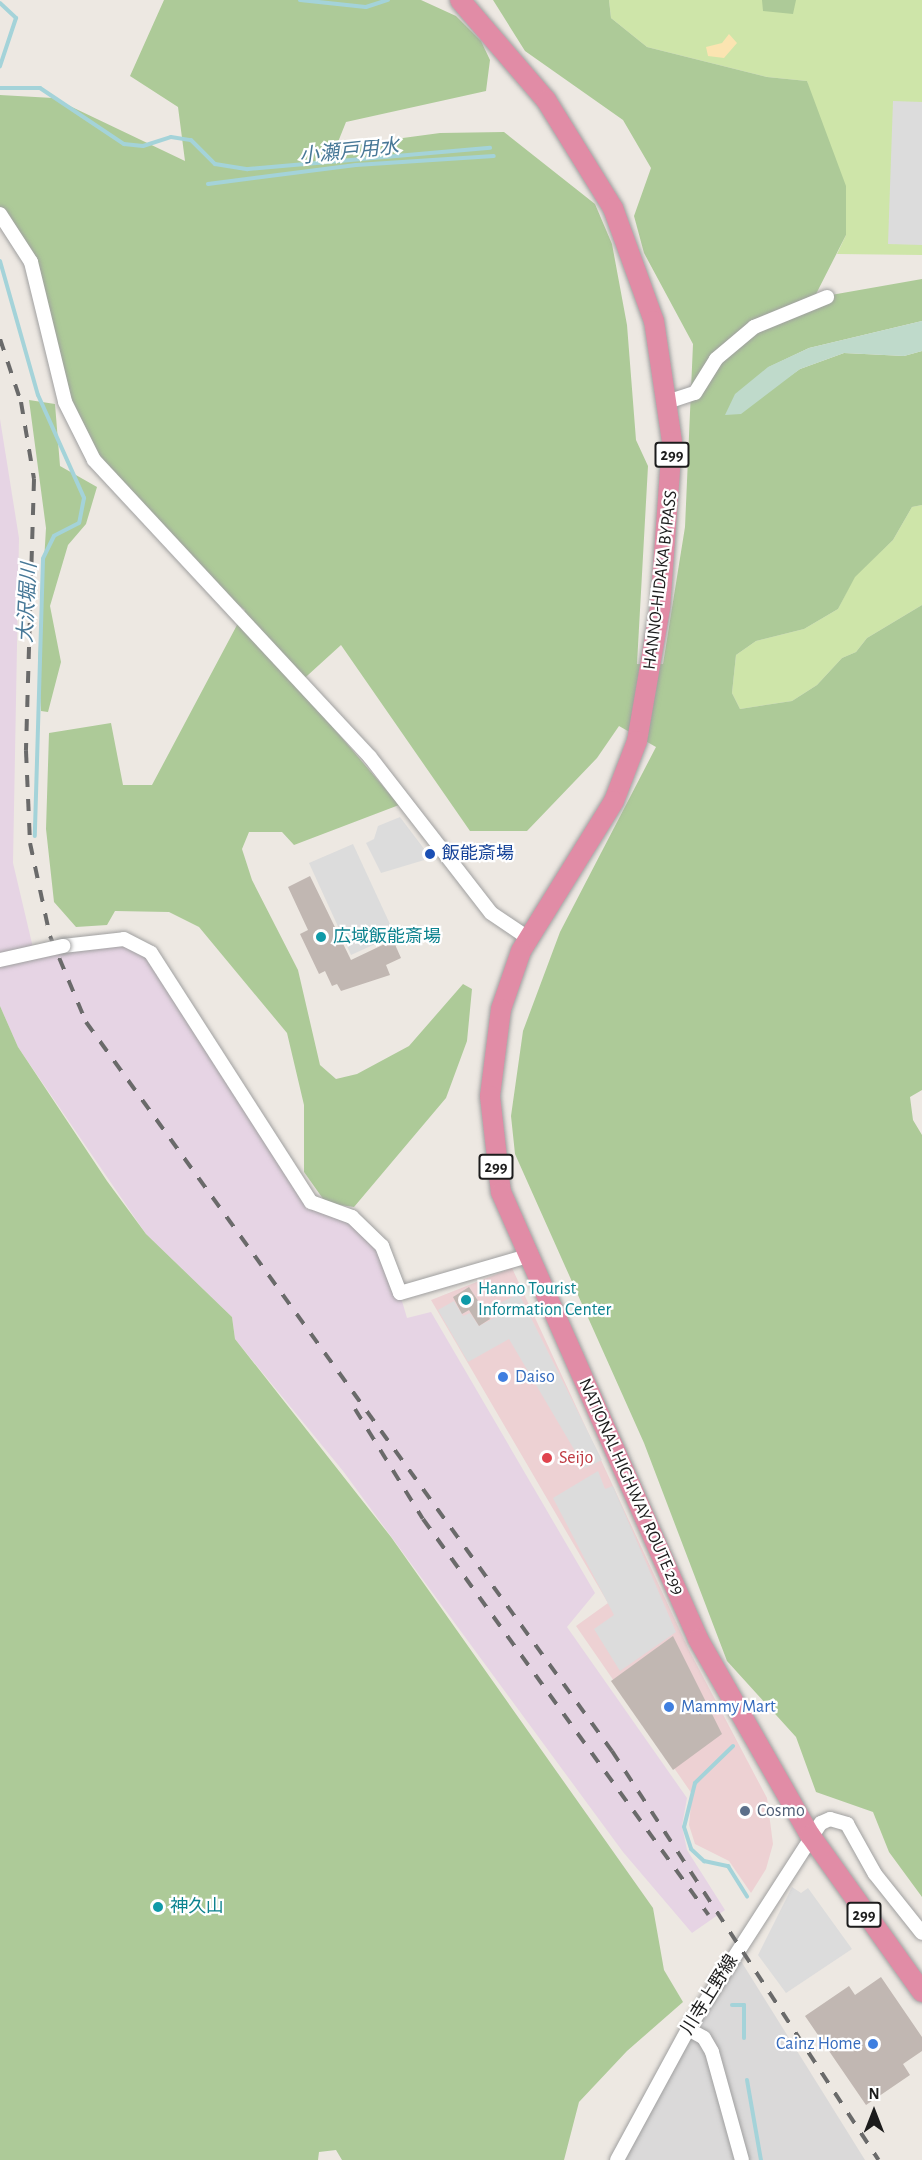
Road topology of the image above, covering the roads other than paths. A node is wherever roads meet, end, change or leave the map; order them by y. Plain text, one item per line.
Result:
1 (460, 0) edge
2 (0, 214) edge
3 (827, 297) dead end
4 (670, 401) junction
5 (528, 938) junction
6 (0, 960) edge
7 (527, 1256) junction
8 (810, 1835) junction
9 (922, 1933) edge
10 (922, 1992) edge
11 (688, 2029) junction
12 (617, 2160) edge
13 (742, 2160) edge

1 - 4 highway, HANNO-HIDAKA BYPASS / 299
2 - 5 street
3 - 4 street
4 - 5 highway, HANNO-HIDAKA BYPASS / 299
5 - 7 highway, NATIONAL HIGHWAY ROUTE 299 / 299
6 - 7 street, bridge
7 - 8 highway, NATIONAL HIGHWAY ROUTE 299 / 299
8 - 9 street
8 - 10 highway, NATIONAL HIGHWAY ROUTE 299 / 299
8 - 11 street, 川寺上野線
11 - 12 street, 川寺上野線
11 - 13 street

